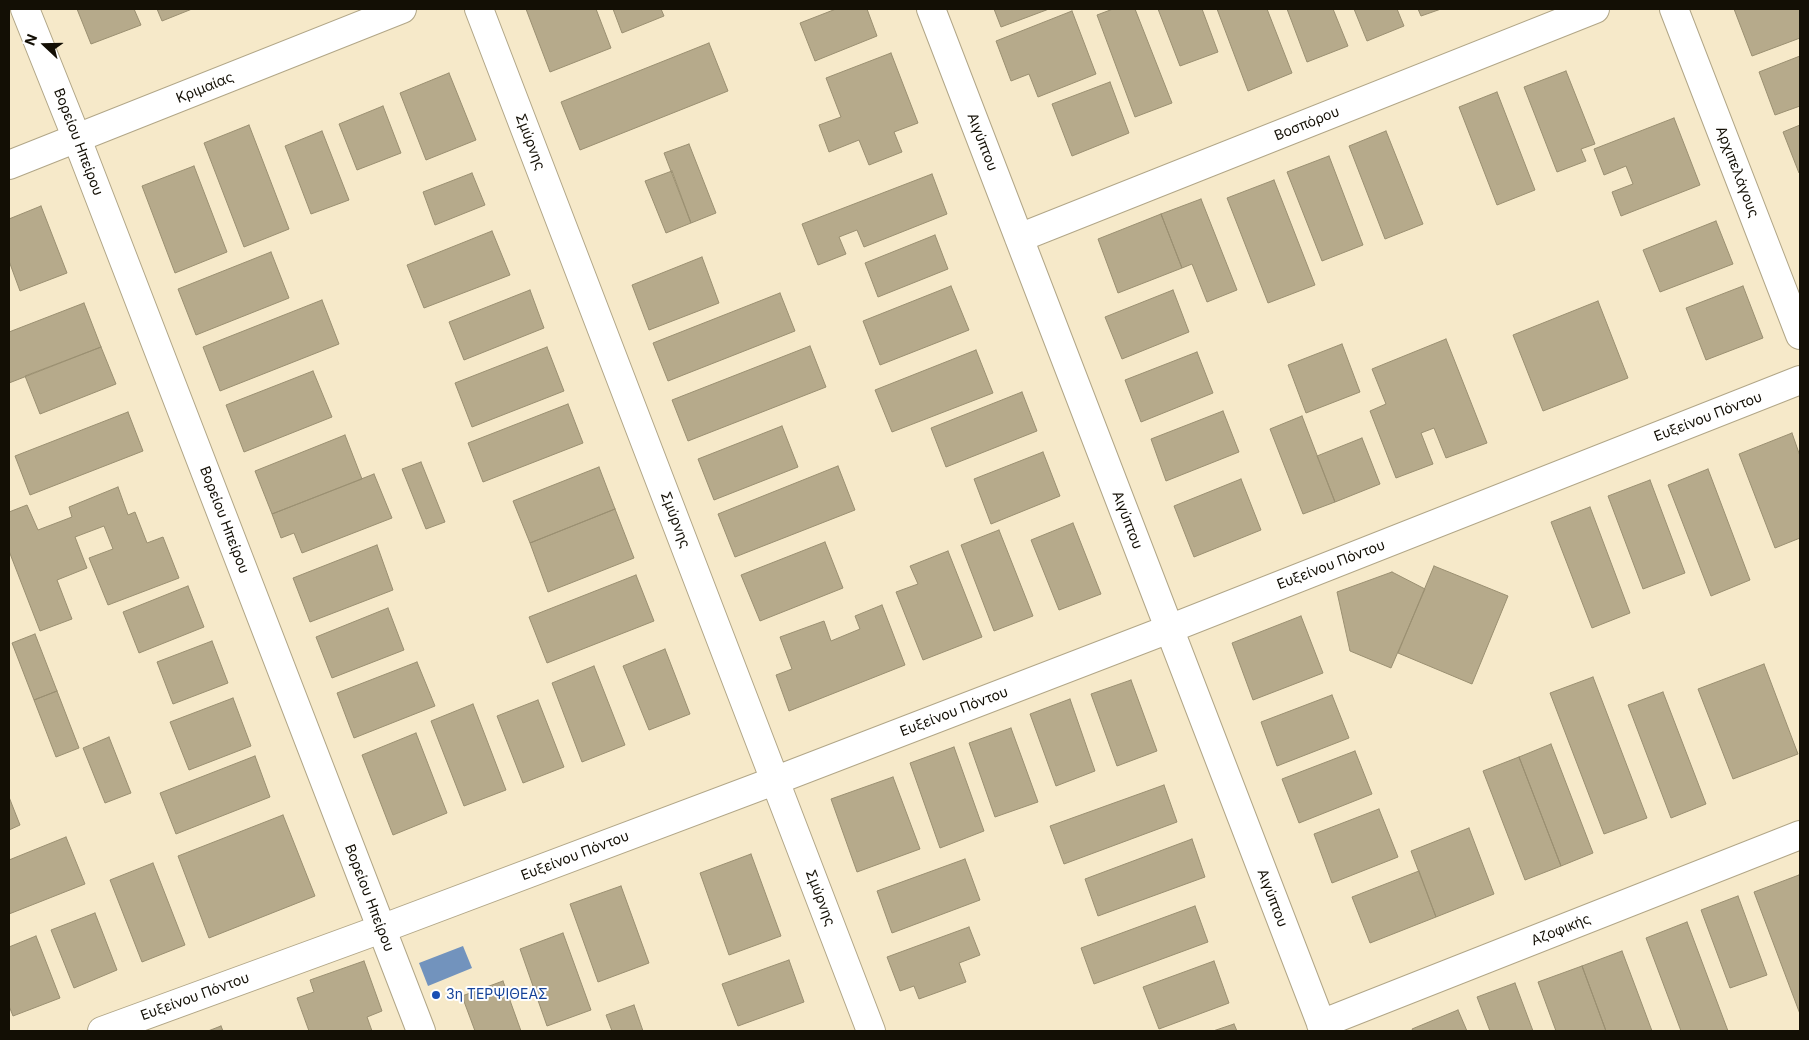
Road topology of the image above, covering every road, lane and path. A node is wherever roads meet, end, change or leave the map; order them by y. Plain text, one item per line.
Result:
1 (25, 9) edge
2 (402, 9) edge
3 (479, 9) edge
4 (931, 9) edge
5 (1595, 9) edge
6 (1674, 9) edge
7 (78, 139) junction
8 (9, 165) edge
9 (1019, 238) junction
10 (1800, 335) edge
11 (1800, 380) edge
12 (1169, 629) junction
13 (774, 781) junction
14 (1800, 835) edge
15 (382, 929) junction
16 (1322, 1028) edge
17 (102, 1031) edge
18 (421, 1031) edge
19 (870, 1031) edge

1 - 7 street, Βορείου Ηπείρου
2 - 7 street, Κριμαίας
3 - 13 street, Σμύρνης
4 - 9 street, Αιγύπτου
5 - 9 street, Βοσπόρου
6 - 10 street, Αρχιπελάγους
7 - 8 street, Κριμαίας
7 - 15 street, Βορείου Ηπείρου
9 - 12 street, Αιγύπτου
11 - 12 street, Ευξείνου Πόντου
12 - 13 street, Ευξείνου Πόντου
12 - 16 street, Αιγύπτου
13 - 15 street, Ευξείνου Πόντου
13 - 19 street, Σμύρνης
14 - 16 street, Αζοφικής
15 - 17 street, Ευξείνου Πόντου
15 - 18 street, Βορείου Ηπείρου

